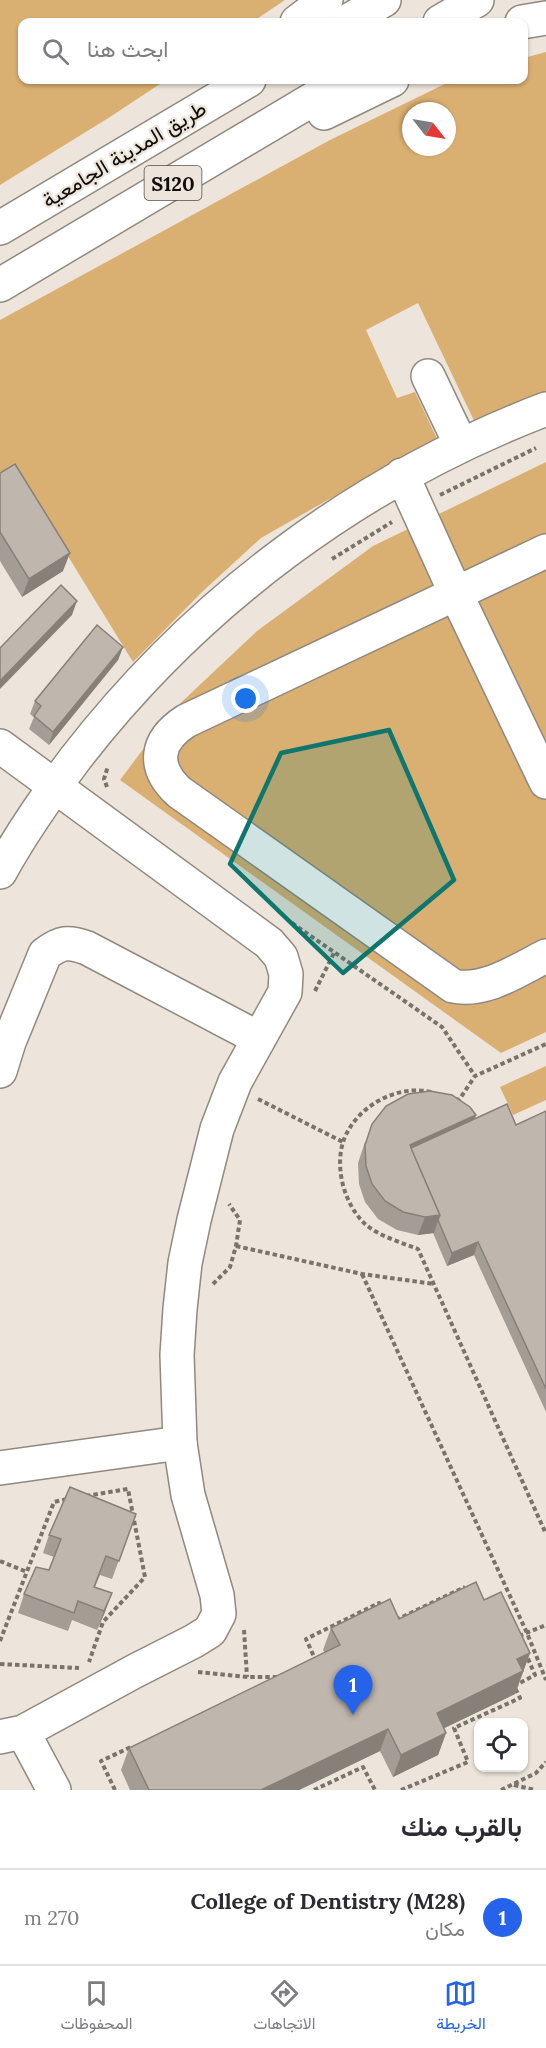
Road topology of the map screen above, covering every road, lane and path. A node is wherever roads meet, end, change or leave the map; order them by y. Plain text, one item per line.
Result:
1 (326, 0) edge
2 (384, 0) edge
3 (477, 0) edge
4 (302, 18) edge
5 (353, 18) edge
6 (447, 18) edge
7 (546, 18) edge
8 (528, 21) edge
9 (237, 84) edge
10 (338, 84) edge
11 (384, 84) edge
12 (259, 131) junction
13 (0, 228) edge
14 (0, 285) edge
15 (428, 376) dead end
16 (546, 409) edge
17 (546, 443) edge
18 (461, 445) junction
19 (402, 476) junction
20 (416, 507) junction
21 (546, 551) edge
22 (325, 563) dead end
23 (456, 594) junction
24 (0, 746) edge
25 (115, 757) dead end
26 (546, 782) edge
27 (55, 786) junction
28 (109, 791) dead end
29 (0, 872) edge
30 (287, 919) dead end
31 (334, 953) junction
32 (546, 957) edge
33 (314, 994) dead end
34 (258, 1038) junction
35 (546, 1044) edge
36 (0, 1071) edge
37 (475, 1076) junction
38 (262, 1090) dead end
39 (437, 1093) edge
40 (453, 1097) edge
41 (257, 1099) junction
42 (254, 1110) dead end
43 (344, 1142) junction
44 (226, 1200) dead end
45 (236, 1246) junction
46 (362, 1274) junction
47 (435, 1284) junction
48 (205, 1292) dead end
49 (180, 1443) junction
50 (0, 1468) edge
51 (85, 1496) edge
52 (75, 1498) edge
53 (546, 1534) edge
54 (0, 1561) edge
55 (27, 1572) junction
56 (468, 1586) edge
57 (384, 1613) edge
58 (243, 1619) dead end
59 (388, 1623) edge
60 (546, 1625) edge
61 (514, 1627) edge
62 (527, 1633) junction
63 (518, 1637) junction
64 (0, 1641) edge
65 (307, 1665) edge
66 (87, 1669) dead end
67 (247, 1677) dead end
68 (281, 1677) edge
69 (546, 1680) edge
70 (270, 1682) edge
71 (12, 1734) edge
72 (132, 1746) edge
73 (546, 1762) edge
74 (513, 1784) junction
75 (54, 1790) edge
76 (115, 1790) edge
77 (314, 1790) edge
78 (375, 1790) edge
79 (401, 1790) edge
80 (501, 1790) edge
81 (536, 1790) edge

1 - 4 main road
2 - 5 main road
3 - 6 main road
7 - 8 main road
9 - 13 main road, طريق المدينة الجامعية / S120
10 - 12 main road, S120
11 - 12 main road
12 - 14 main road, S120
15 - 18 main road
16 - 18 main road
17 - 20 path
18 - 19 main road
19 - 20 main road
19 - 27 main road
20 - 22 path
20 - 23 main road
21 - 23 main road
23 - 26 main road
23 - 32 main road
24 - 27 main road
25 - 28 path
27 - 29 main road
27 - 34 main road
30 - 31 path
31 - 33 path
31 - 37 path
34 - 36 main road
34 - 49 main road
35 - 37 path
37 - 40 path
38 - 41 path
39 - 43 path
41 - 42 path
41 - 43 path
43 - 47 path
44 - 45 path
45 - 46 path
45 - 48 path
46 - 47 path
46 - 62 path
47 - 53 path
49 - 50 main road
49 - 71 main road
51 - 66 path
52 - 55 path
54 - 55 path
55 - 64 path
56 - 59 path
57 - 65 path
58 - 67 path
60 - 62 path
61 - 63 path
62 - 63 path
62 - 69 path
63 - 79 path
68 - 70 path
71 - 75 main road
72 - 76 path
73 - 74 path
74 - 80 path
74 - 81 path
77 - 78 path

